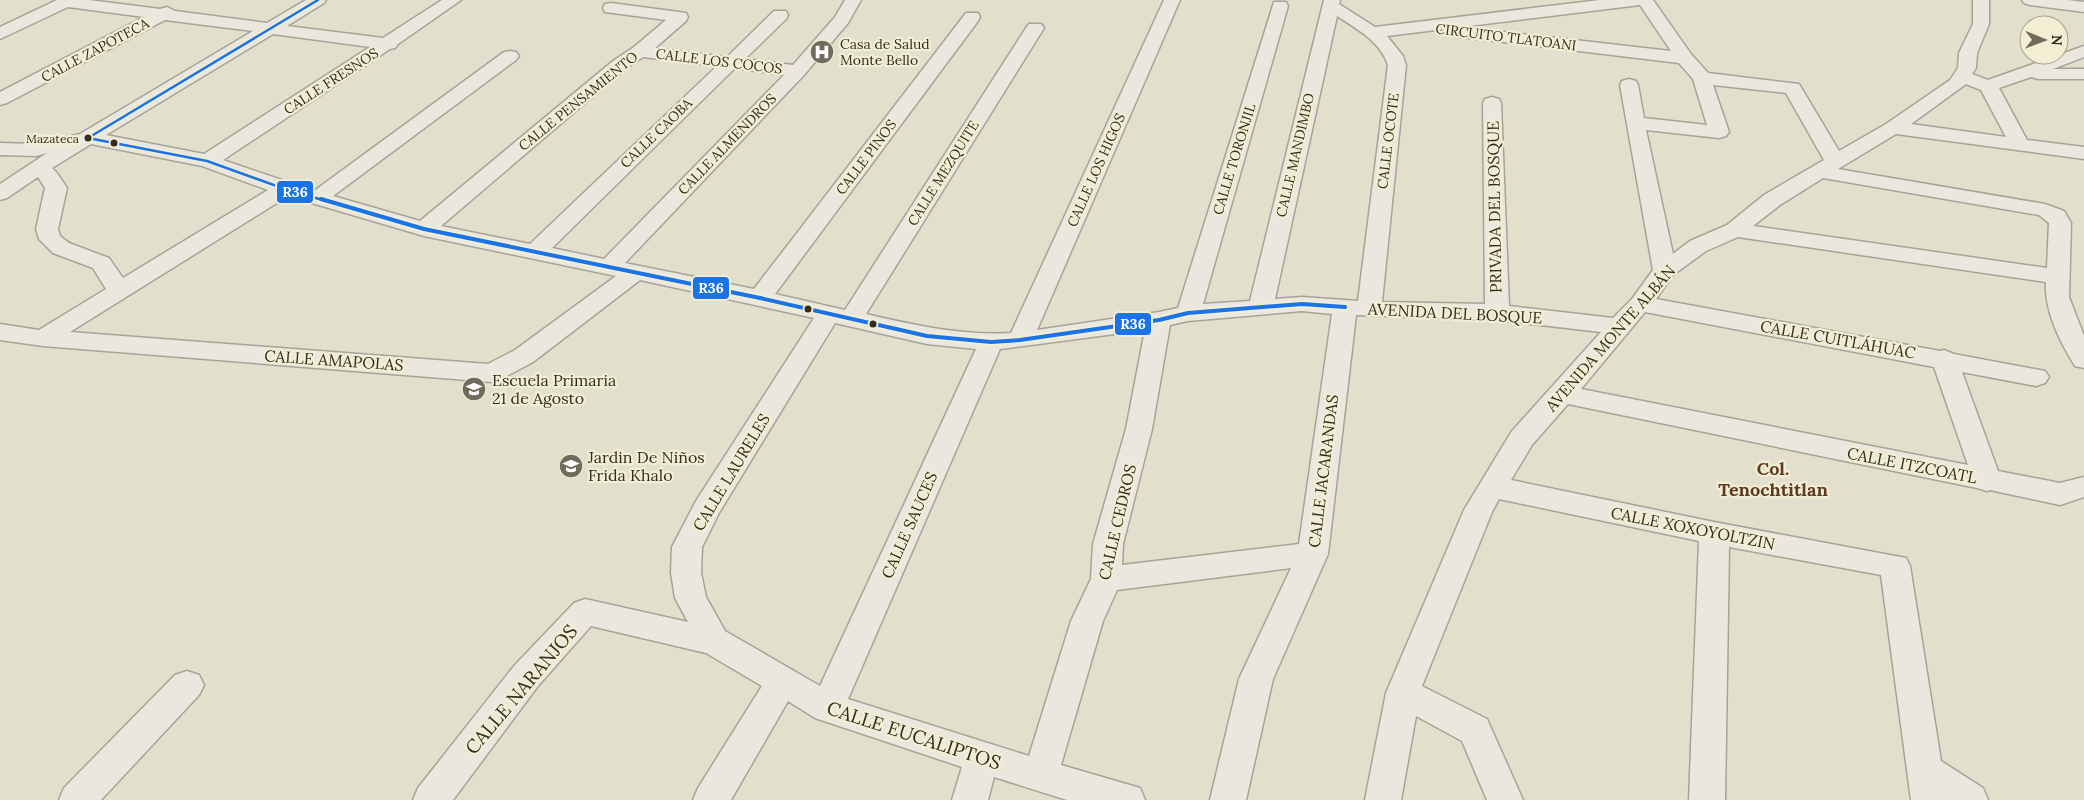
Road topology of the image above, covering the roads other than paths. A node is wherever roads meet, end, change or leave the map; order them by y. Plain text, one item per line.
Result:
1 (190, 0) edge
2 (318, 0) edge
3 (453, 0) edge
4 (853, 0) edge
5 (1172, 0) edge
6 (1643, 0) edge
7 (1981, 0) edge
8 (2030, 0) edge
9 (68, 1) edge
10 (1331, 3) edge
11 (1280, 6) dead end
12 (611, 8) dead end
13 (2084, 8) edge
14 (163, 13) junction
15 (780, 15) dead end
16 (972, 16) dead end
17 (1425, 27) junction
18 (270, 28) junction
19 (1035, 28) dead end
20 (1373, 32) junction
21 (0, 34) edge
22 (389, 44) junction
23 (640, 51) junction
24 (2084, 51) edge
25 (510, 56) dead end
26 (1685, 58) junction
27 (730, 61) junction
28 (798, 71) junction
29 (2017, 74) junction
30 (2084, 74) edge
31 (1962, 77) junction
32 (1702, 78) junction
33 (1629, 85) dead end
34 (1988, 86) junction
35 (0, 100) edge
36 (1492, 103) dead end
37 (1635, 123) junction
38 (1893, 128) junction
39 (88, 138) junction
40 (2015, 145) junction
41 (0, 149) edge
42 (2084, 153) edge
43 (207, 161) junction
44 (1827, 166) junction
45 (39, 167) junction
46 (285, 189) junction
47 (0, 194) edge
48 (317, 198) junction
49 (424, 229) junction
50 (1735, 230) junction
51 (534, 252) junction
52 (609, 267) junction
53 (1665, 270) junction
54 (636, 272) junction
55 (2058, 277) junction
56 (119, 290) junction
57 (760, 298) junction
58 (1640, 304) junction
59 (1261, 306) junction
60 (1357, 308) junction
61 (1188, 312) junction
62 (1497, 312) junction
63 (840, 315) junction
64 (1160, 320) junction
65 (1619, 326) junction
66 (0, 332) edge
67 (42, 338) junction
68 (1020, 340) junction
69 (991, 342) junction
70 (1944, 358) junction
71 (2084, 360) edge
72 (2036, 377) dead end
73 (1562, 394) junction
74 (1987, 481) junction
75 (1492, 487) junction
76 (2084, 487) edge
77 (1714, 533) junction
78 (1313, 554) junction
79 (1106, 579) junction
80 (714, 641) junction
81 (783, 680) junction
82 (187, 685) dead end
83 (1404, 693) junction
84 (827, 708) junction
85 (982, 758) junction
86 (1040, 776) junction
87 (1926, 785) edge
88 (78, 800) edge
89 (431, 800) edge
90 (711, 800) edge
91 (970, 800) edge
92 (1127, 800) edge
93 (1228, 800) edge
94 (1383, 800) edge
95 (1505, 800) edge
96 (1707, 800) edge
97 (1970, 800) edge

1 - 14 street, CALLE ZAPOTECA
2 - 18 street
3 - 22 street, CALLE FRESNOS
4 - 28 street, CALLE ALMENDROS
5 - 68 street, CALLE LOS HIGOS
6 - 17 street, CIRCUITO TLATOANI
6 - 26 street
7 - 31 street
8 - 13 street
9 - 14 street
9 - 21 street
10 - 20 street, CALLE OCOTE
10 - 59 street, CALLE MANDIMBO
11 - 61 street, CALLE TORONJIL
12 - 23 street, CALLE PENSAMIENTO
14 - 18 street
14 - 35 street, CALLE ZAPOTECA
15 - 27 street, CALLE CAOBA
16 - 57 street, CALLE PINOS
17 - 20 street
17 - 26 street, CIRCUITO TLATOANI
18 - 22 street
18 - 39 street
19 - 63 street, CALLE MEZQUITE
20 - 60 street, CALLE OCOTE
22 - 43 street, CALLE FRESNOS
23 - 27 street, CALLE LOS COCOS
23 - 49 street, CALLE PENSAMIENTO
24 - 29 street
25 - 48 street
26 - 32 street
27 - 28 street, CALLE LOS COCOS
27 - 51 street, CALLE CAOBA
28 - 52 street, CALLE ALMENDROS
29 - 30 street
29 - 34 street
31 - 34 street
31 - 38 street, AVENIDA MONTE ALBÁN
32 - 37 street
32 - 44 street
33 - 37 street
34 - 40 street
36 - 62 street, PRIVADA DEL BOSQUE
37 - 53 street
38 - 40 street
38 - 44 street, AVENIDA MONTE ALBÁN
39 - 41 street
39 - 43 street, AVENIDA DEL BOSQUE
39 - 45 street
40 - 42 street
43 - 46 street, AVENIDA DEL BOSQUE
44 - 50 street, AVENIDA MONTE ALBÁN
44 - 55 street
45 - 47 street
45 - 56 street
46 - 48 street, AVENIDA DEL BOSQUE
46 - 56 street
48 - 49 street, AVENIDA DEL BOSQUE
49 - 51 street, AVENIDA DEL BOSQUE
50 - 53 street, AVENIDA MONTE ALBÁN
50 - 55 street
51 - 52 street, AVENIDA DEL BOSQUE
52 - 54 street, AVENIDA DEL BOSQUE
53 - 58 street, AVENIDA MONTE ALBÁN
54 - 57 street, AVENIDA DEL BOSQUE
54 - 67 street, CALLE AMAPOLAS
55 - 71 street
56 - 67 street
57 - 63 street, AVENIDA DEL BOSQUE
58 - 65 street, AVENIDA MONTE ALBÁN
58 - 70 street, CALLE CUITLÁHUAC
59 - 60 street, AVENIDA DEL BOSQUE
59 - 61 street, AVENIDA DEL BOSQUE
60 - 62 street, AVENIDA DEL BOSQUE
60 - 78 street, CALLE JACARANDAS
61 - 64 street, AVENIDA DEL BOSQUE
62 - 65 street, AVENIDA DEL BOSQUE
63 - 69 street, AVENIDA DEL BOSQUE
63 - 80 street, CALLE LAURELES
64 - 68 street, AVENIDA DEL BOSQUE
64 - 79 street, CALLE CEDROS
65 - 73 street, AVENIDA MONTE ALBÁN
66 - 67 street, CALLE AMAPOLAS
68 - 69 street, AVENIDA DEL BOSQUE
69 - 84 street, CALLE SAUCES
70 - 72 street, CALLE CUITLÁHUAC
70 - 74 street
73 - 74 street, CALLE ITZCOATL
73 - 75 street, AVENIDA MONTE ALBÁN
74 - 76 street, CALLE ITZCOATL
75 - 77 street, CALLE XOXOYOLTZIN
75 - 83 street, AVENIDA MONTE ALBÁN
77 - 87 street, CALLE XOXOYOLTZIN
77 - 96 street
78 - 79 street
78 - 93 street, CALLE JACARANDAS
79 - 86 street, CALLE CEDROS
80 - 81 street, CALLE EUCALIPTOS
80 - 89 street, CALLE NARANJOS
81 - 84 street, CALLE EUCALIPTOS
81 - 90 street
82 - 88 street
83 - 94 street, AVENIDA MONTE ALBÁN
83 - 95 street
84 - 85 street, CALLE EUCALIPTOS
85 - 86 street, CALLE EUCALIPTOS
85 - 91 street
86 - 92 street, CALLE EUCALIPTOS
87 - 97 street

